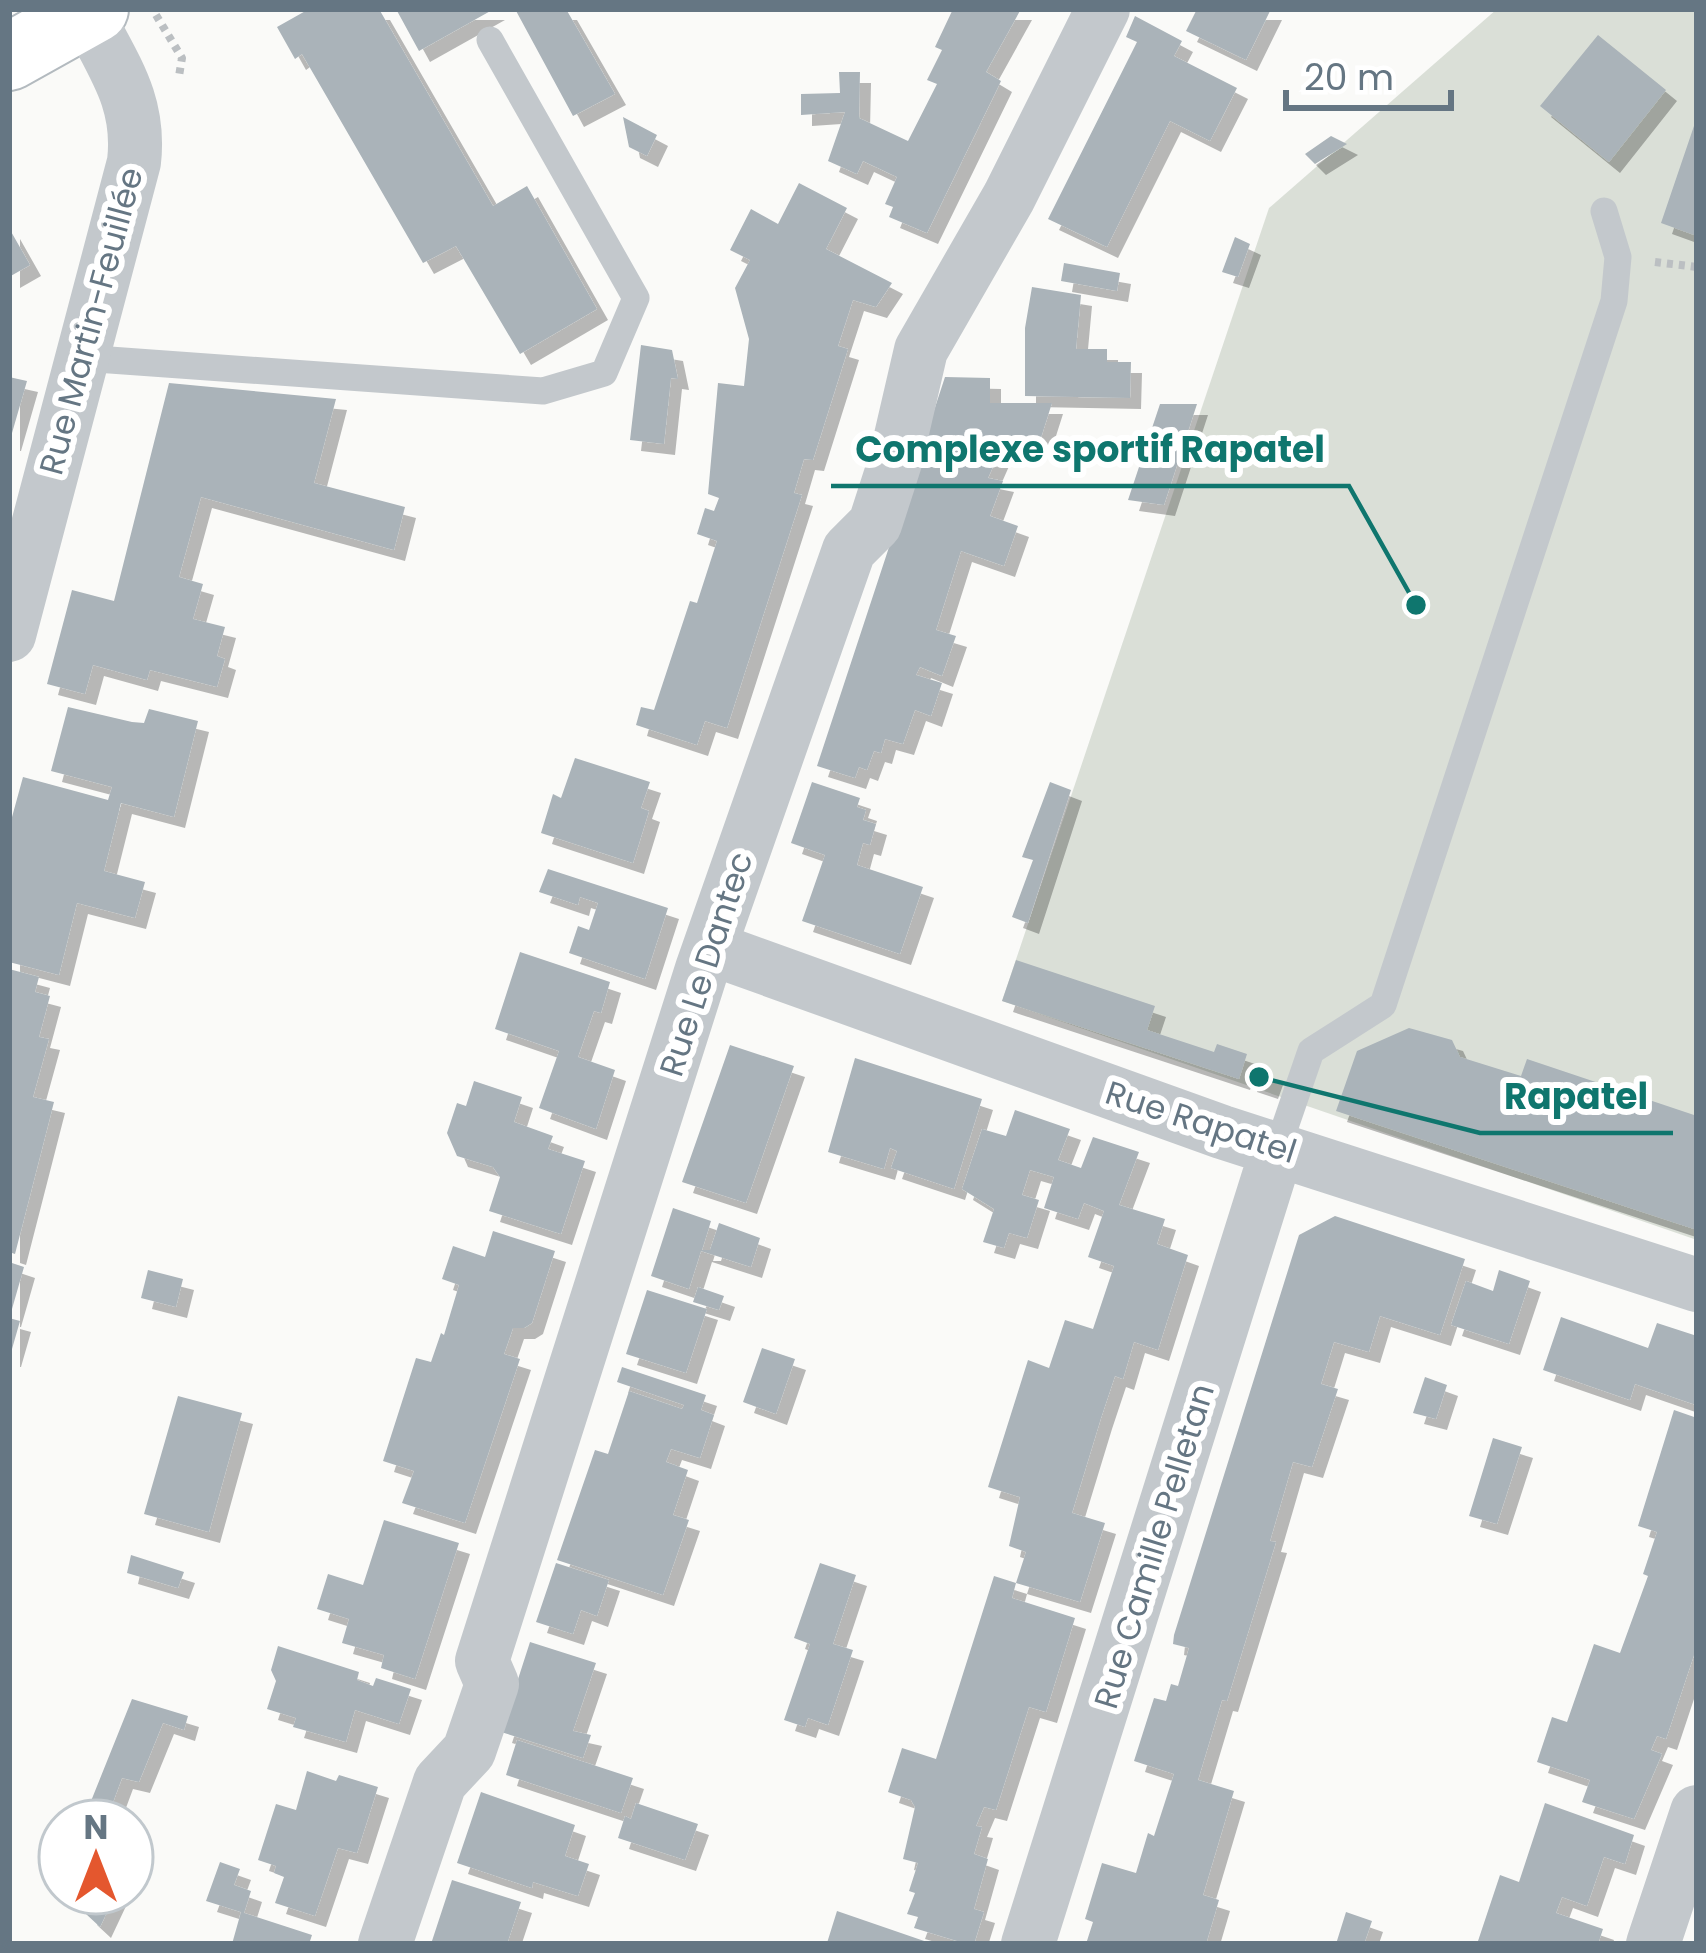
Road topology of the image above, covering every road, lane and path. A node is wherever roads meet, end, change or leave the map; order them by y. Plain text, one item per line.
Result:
1 (1102, 9) edge
2 (91, 11) edge
3 (490, 40) dead end
4 (9, 57) edge
5 (1604, 211) dead end
6 (82, 358) junction
7 (9, 635) edge
8 (710, 948) junction
9 (1278, 1147) junction
10 (1697, 1285) edge
11 (1697, 1812) edge
12 (385, 1944) edge
13 (1028, 1944) edge
14 (1653, 1944) edge

1 - 8 street, Rue Le Dantec
2 - 4 main road
2 - 6 street, Rue Martin-Feuillée
3 - 6 lane
5 - 9 lane
6 - 7 street, Rue Martin-Feuillée
8 - 9 street, Rue Rapatel
8 - 12 street, Rue Le Dantec
9 - 10 street, Rue Rapatel
9 - 13 street, Rue Camille Pelletan
11 - 14 street

